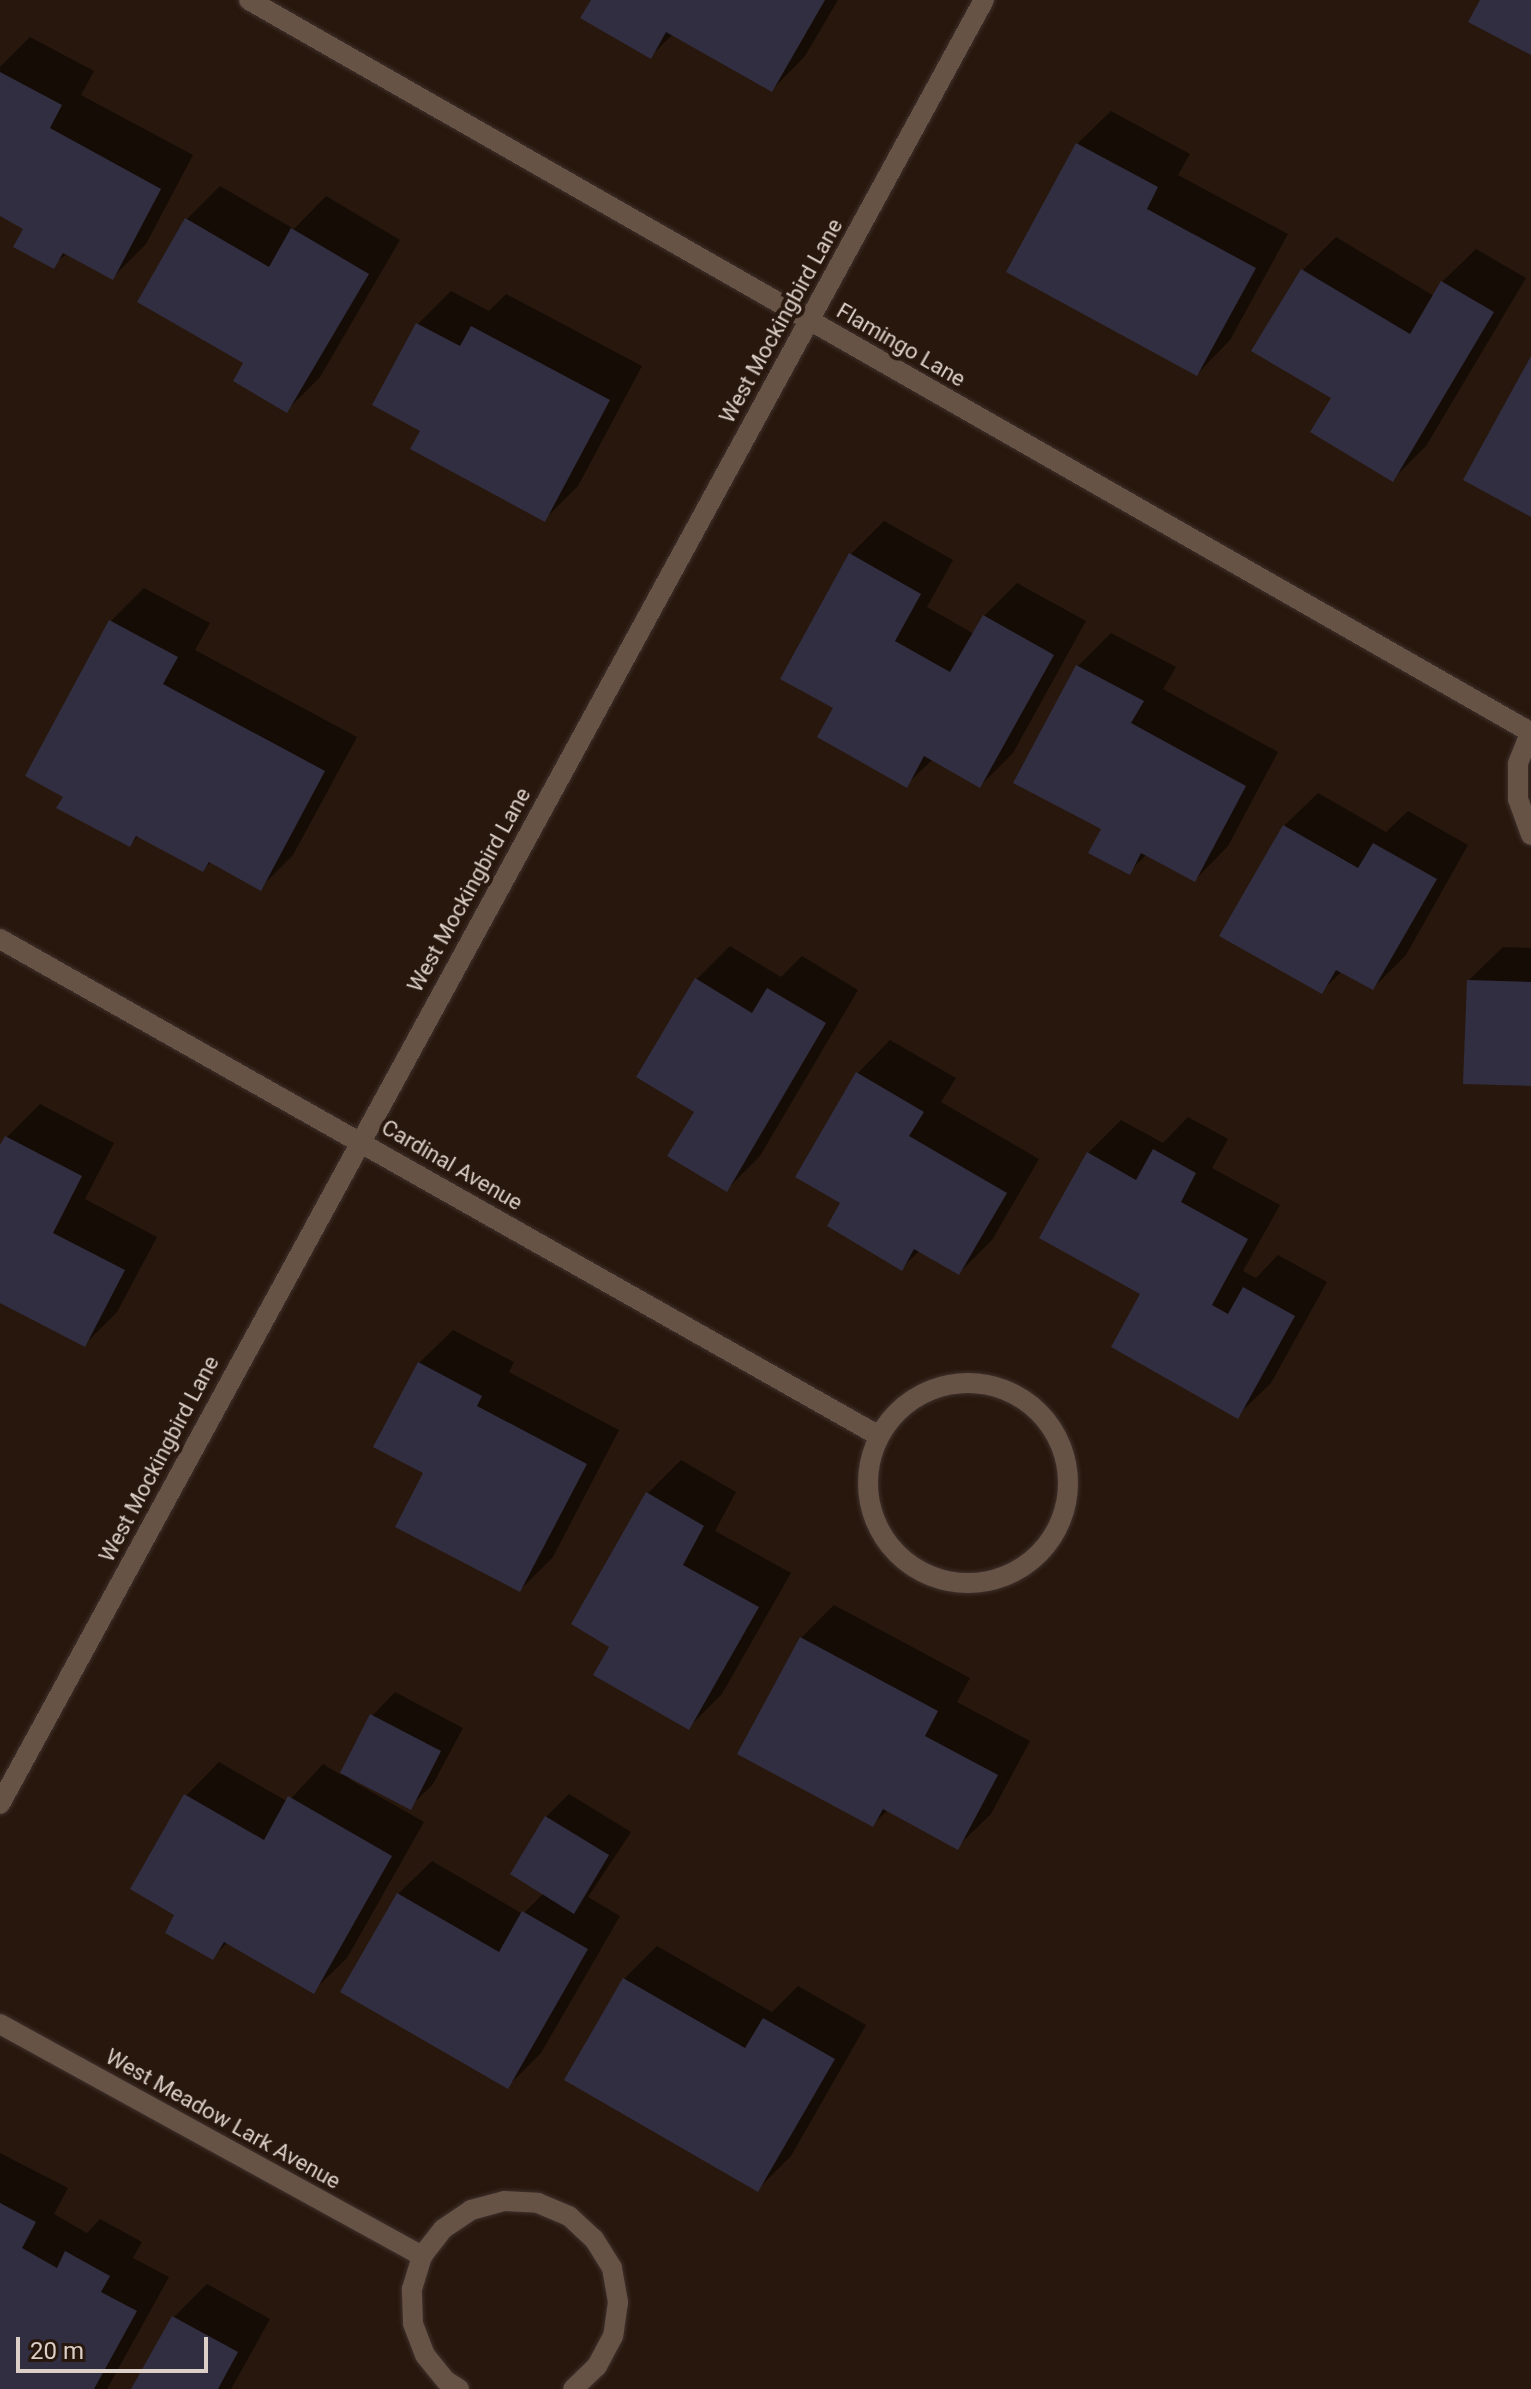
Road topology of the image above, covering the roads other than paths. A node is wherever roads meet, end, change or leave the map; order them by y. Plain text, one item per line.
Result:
1 (249, 0) edge
2 (984, 0) edge
3 (809, 320) junction
4 (1531, 731) edge
5 (1531, 835) edge
6 (0, 939) edge
7 (359, 1140) junction
8 (879, 1436) junction
9 (0, 1804) edge
10 (0, 2024) edge
11 (422, 2256) junction
12 (459, 2389) edge
13 (573, 2389) edge

1 - 3 street, Flamingo Lane
2 - 3 street, West Mockingbird Lane
3 - 4 street, Flamingo Lane
3 - 7 street, West Mockingbird Lane
4 - 5 street, Flamingo Lane
6 - 7 street, Cardinal Avenue
7 - 8 street, Cardinal Avenue
7 - 9 street, West Mockingbird Lane
8 - 8 street
10 - 11 street, West Meadow Lark Avenue
11 - 12 street
11 - 13 street

